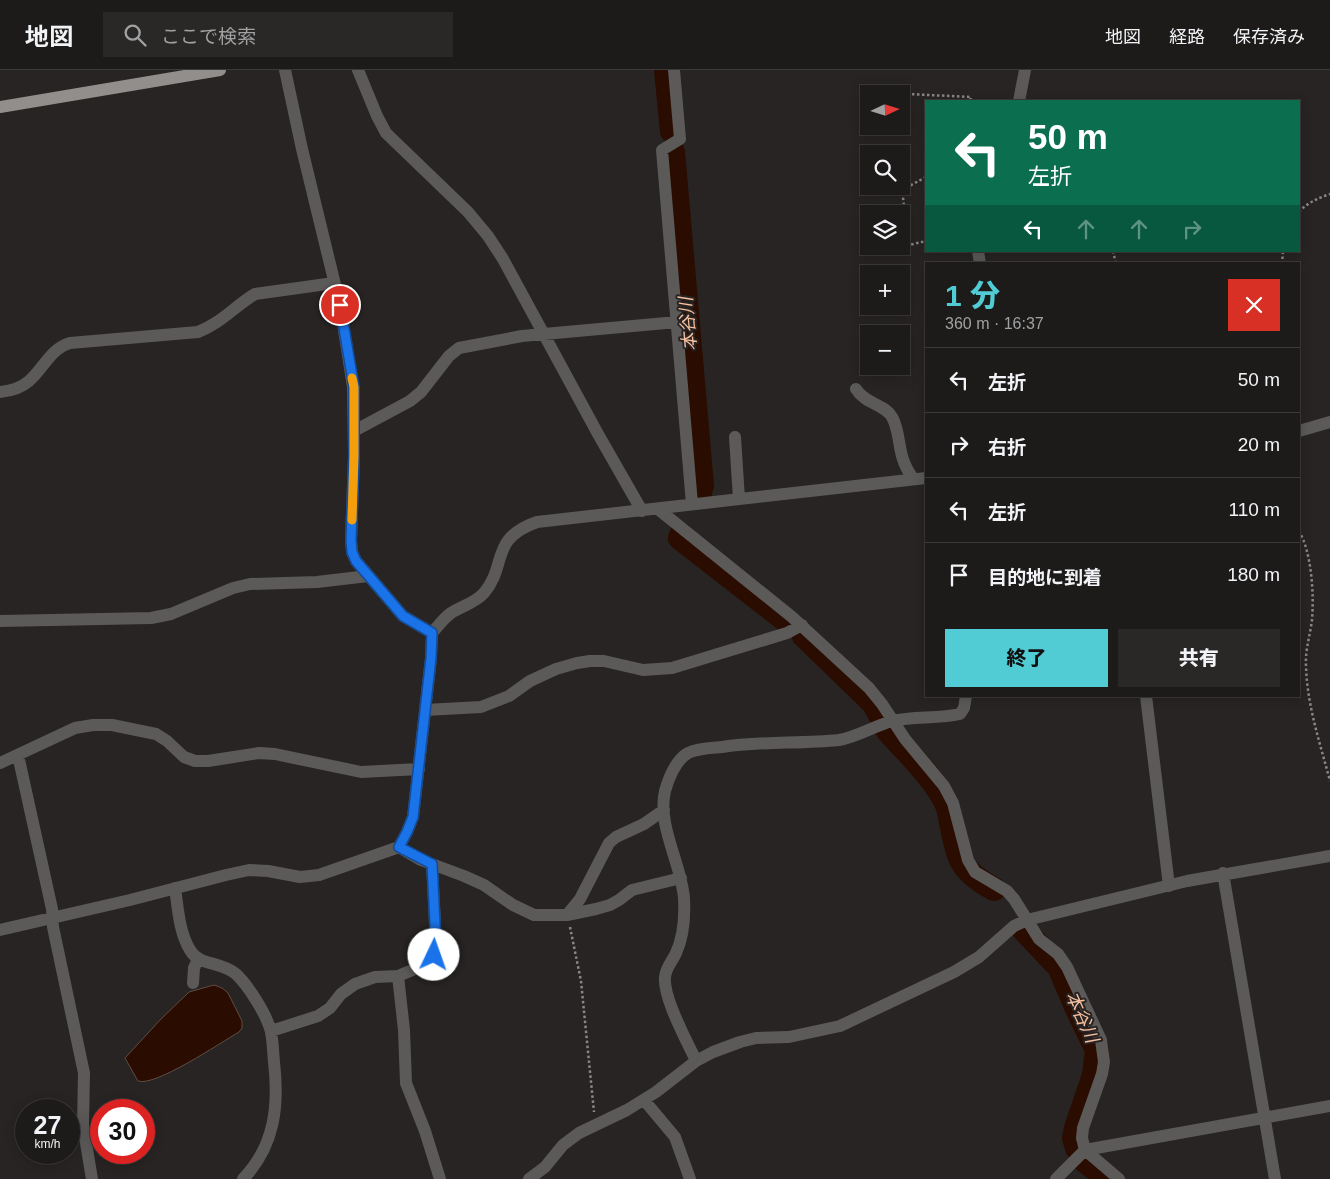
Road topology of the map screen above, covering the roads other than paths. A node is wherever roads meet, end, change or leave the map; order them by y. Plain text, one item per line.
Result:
1 (220, 70) edge
2 (285, 70) edge
3 (358, 70) edge
4 (674, 70) edge
5 (1025, 70) edge
6 (1019, 100) edge
7 (0, 107) edge
8 (334, 283) junction
9 (677, 322) junction
10 (544, 334) junction
11 (856, 388) dead end
12 (0, 392) edge
13 (1330, 422) edge
14 (354, 431) junction
15 (1300, 431) edge
16 (735, 437) dead end
17 (920, 479) edge
18 (738, 499) junction
19 (692, 504) junction
20 (658, 510) junction
21 (642, 511) junction
22 (368, 576) junction
23 (0, 621) edge
24 (802, 625) junction
25 (432, 633) junction
26 (966, 697) edge
27 (1146, 697) edge
28 (425, 710) junction
29 (893, 721) junction
30 (18, 755) junction
31 (0, 763) edge
32 (419, 769) junction
33 (664, 810) junction
34 (399, 847) junction
35 (1330, 856) edge
36 (432, 864) junction
37 (1223, 873) junction
38 (681, 878) junction
39 (1169, 886) junction
40 (175, 888) junction
41 (567, 915) junction
42 (53, 918) junction
43 (1027, 920) junction
44 (0, 930) edge
45 (198, 959) junction
46 (398, 976) junction
47 (193, 983) dead end
48 (271, 1031) junction
49 (696, 1062) junction
50 (644, 1100) junction
51 (1330, 1106) edge
52 (1265, 1117) junction
53 (1085, 1150) junction
54 (92, 1179) edge
55 (244, 1179) edge
56 (440, 1179) edge
57 (529, 1179) edge
58 (690, 1179) edge
59 (1056, 1179) edge
60 (1119, 1179) edge
61 (1275, 1179) edge

1 - 7 main road
2 - 8 street
3 - 10 street
4 - 9 street
5 - 6 street
8 - 12 street
8 - 14 street
9 - 10 street
9 - 19 street
10 - 14 street
10 - 21 street
11 - 17 street
13 - 15 street
14 - 22 street
16 - 18 street
17 - 18 street
18 - 19 street
19 - 20 street
20 - 21 street
20 - 24 street
21 - 25 street
22 - 23 street
22 - 25 street
24 - 28 street
24 - 29 street
25 - 28 street
26 - 29 street
27 - 39 street
28 - 32 street
29 - 33 street
29 - 43 street
30 - 31 street
30 - 32 street
30 - 42 street
32 - 34 street
33 - 38 street
33 - 41 street
34 - 36 street
34 - 40 street
35 - 37 street
36 - 41 street
36 - 46 street
37 - 39 street
37 - 52 street
38 - 41 street
38 - 49 street
39 - 43 street
40 - 42 street
40 - 45 street
42 - 44 street
42 - 54 street
43 - 49 street
43 - 53 street
45 - 47 street
45 - 48 street
46 - 48 street
46 - 56 street
48 - 55 street
49 - 50 street
50 - 57 street
50 - 58 street
51 - 52 street
52 - 53 street
52 - 61 street
53 - 59 street
53 - 60 street

